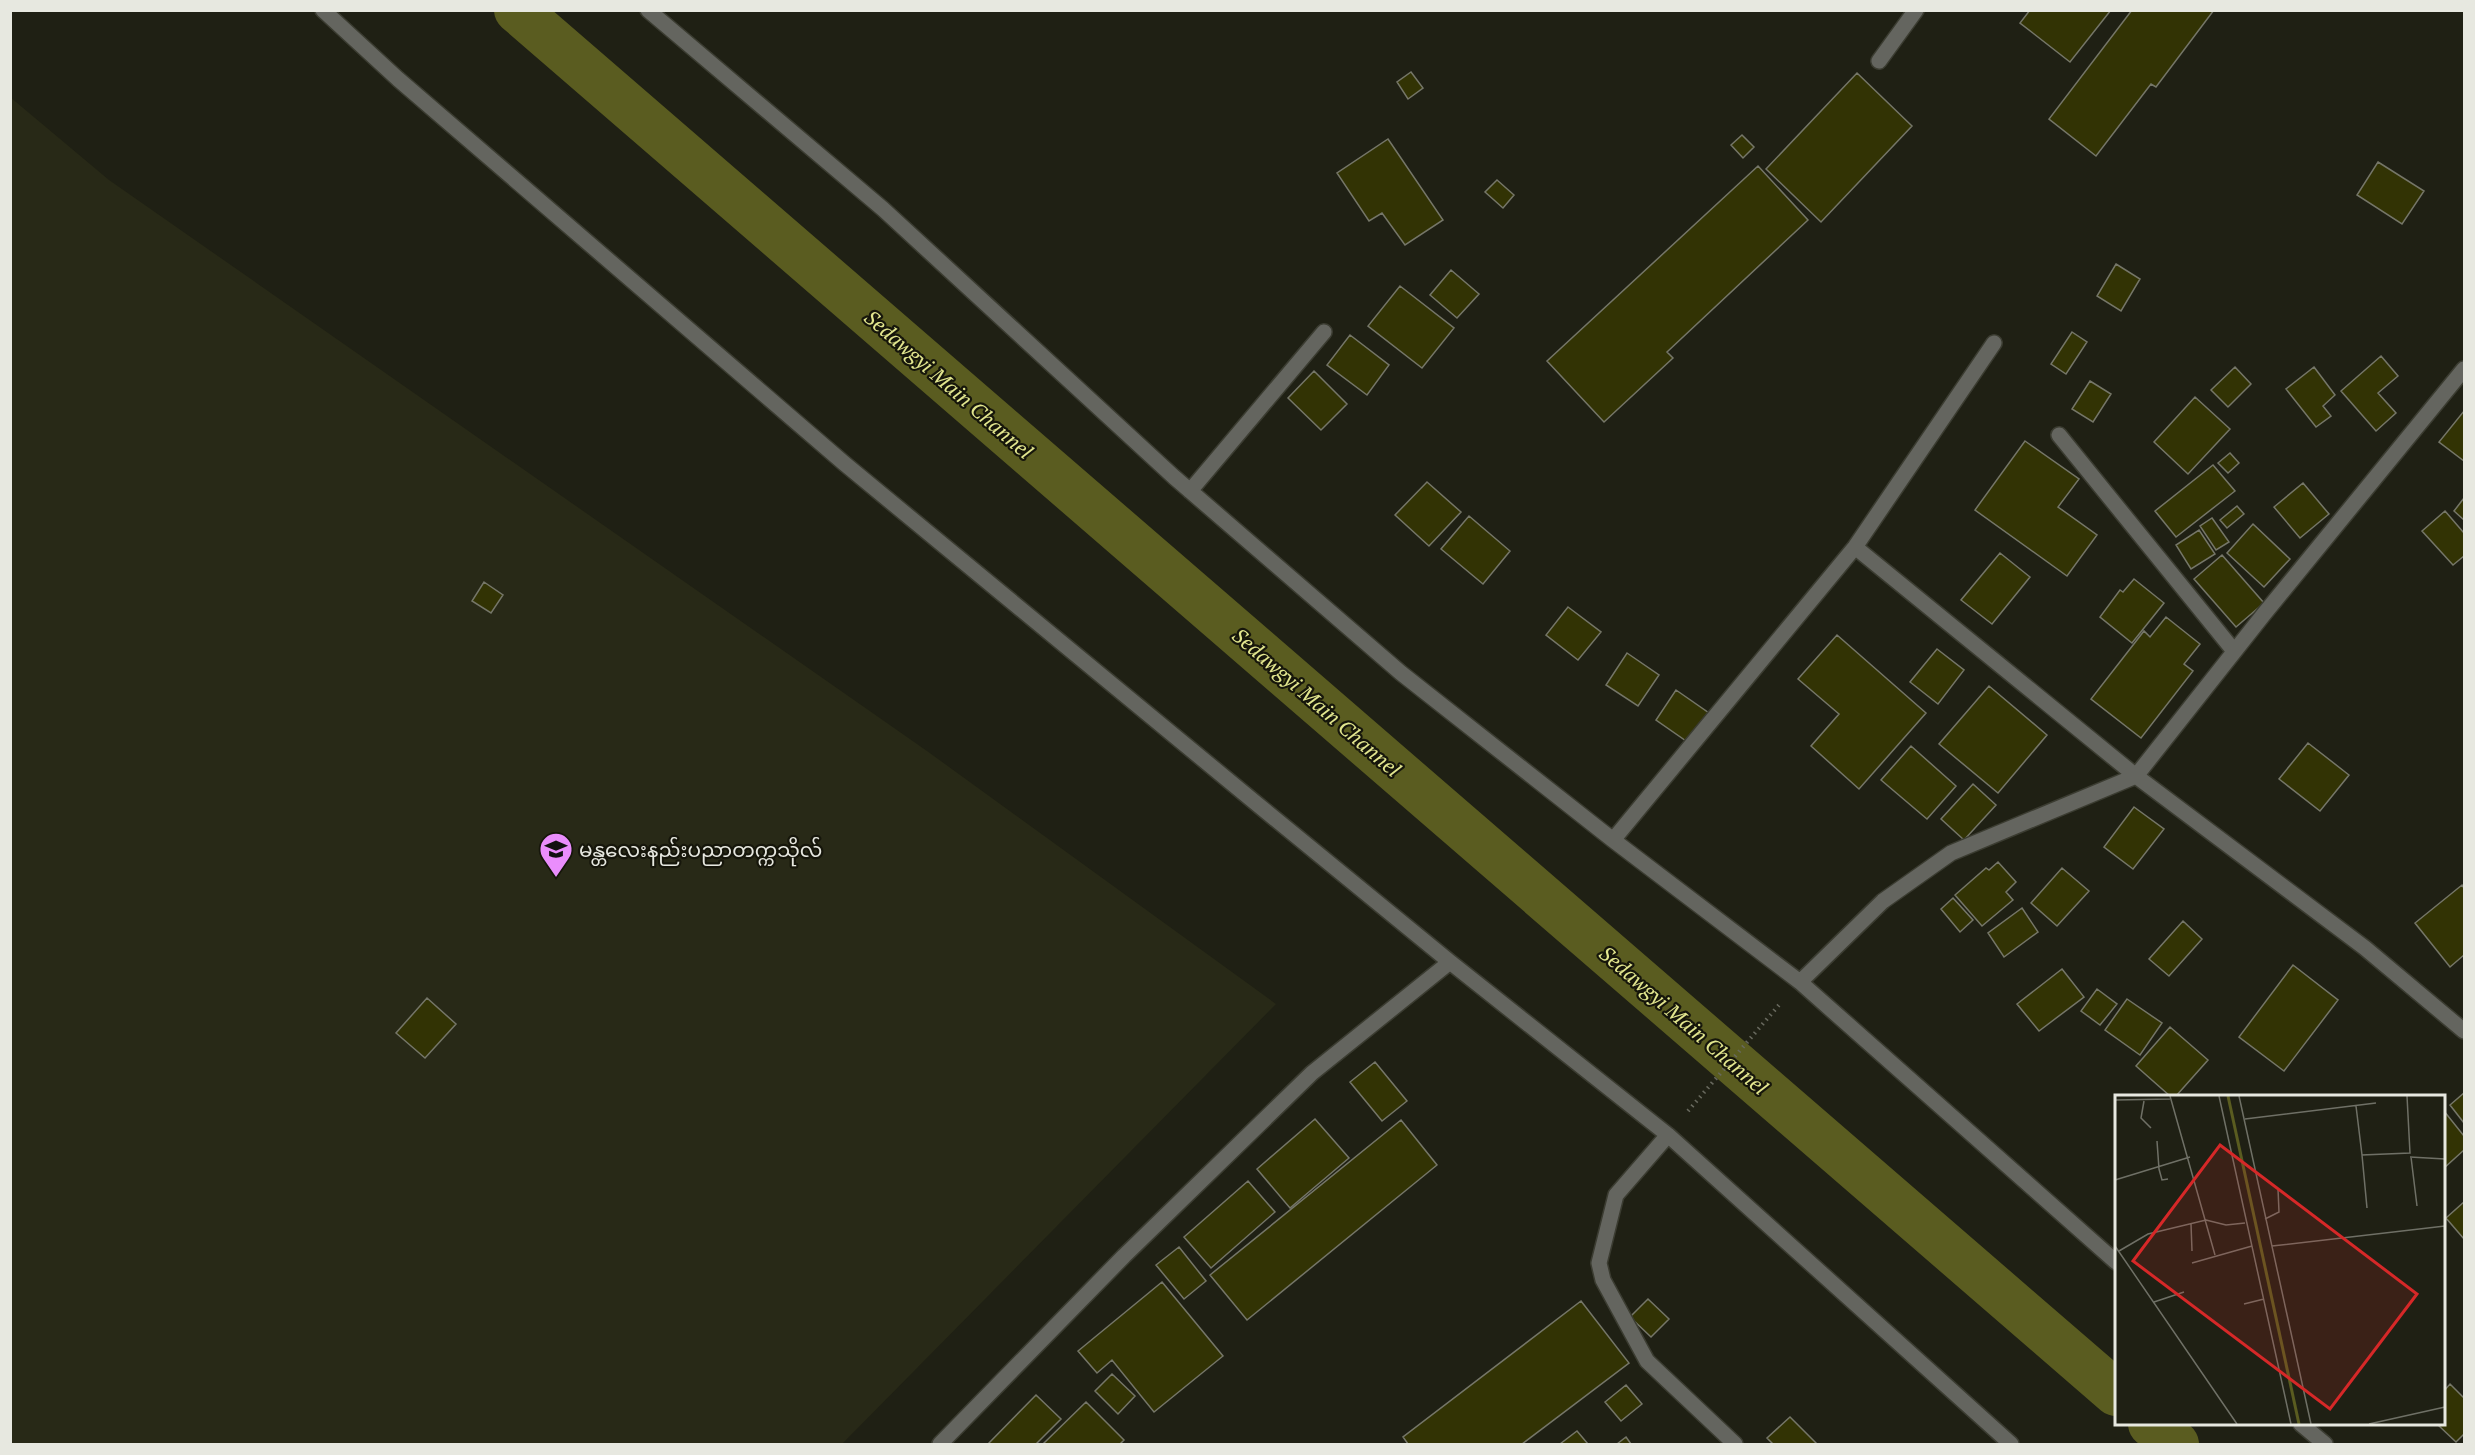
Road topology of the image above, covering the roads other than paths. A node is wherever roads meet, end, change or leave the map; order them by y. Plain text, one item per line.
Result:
1 (323, 10) edge
2 (648, 10) edge
3 (1916, 10) edge
4 (1879, 61) dead end
5 (1324, 332) dead end
6 (1994, 343) dead end
7 (2464, 369) edge
8 (2059, 435) dead end
9 (1190, 491) junction
10 (1855, 547) junction
11 (2234, 651) junction
12 (2136, 776) junction
13 (1613, 840) junction
14 (1450, 962) junction
15 (1800, 982) junction
16 (2464, 1031) edge
17 (1668, 1135) junction
18 (2115, 1261) edge
19 (2302, 1425) edge
20 (940, 1444) edge
21 (1735, 1444) edge
22 (2011, 1444) edge
23 (2325, 1444) edge

1 - 14 street
2 - 9 street
3 - 4 street
5 - 9 street
6 - 10 street
7 - 11 street
8 - 11 street
9 - 13 street
10 - 12 street
10 - 13 street
11 - 12 street
12 - 15 street
12 - 16 street
13 - 15 street
14 - 17 street
14 - 20 street
15 - 18 street
17 - 21 street
17 - 22 street
19 - 23 street

